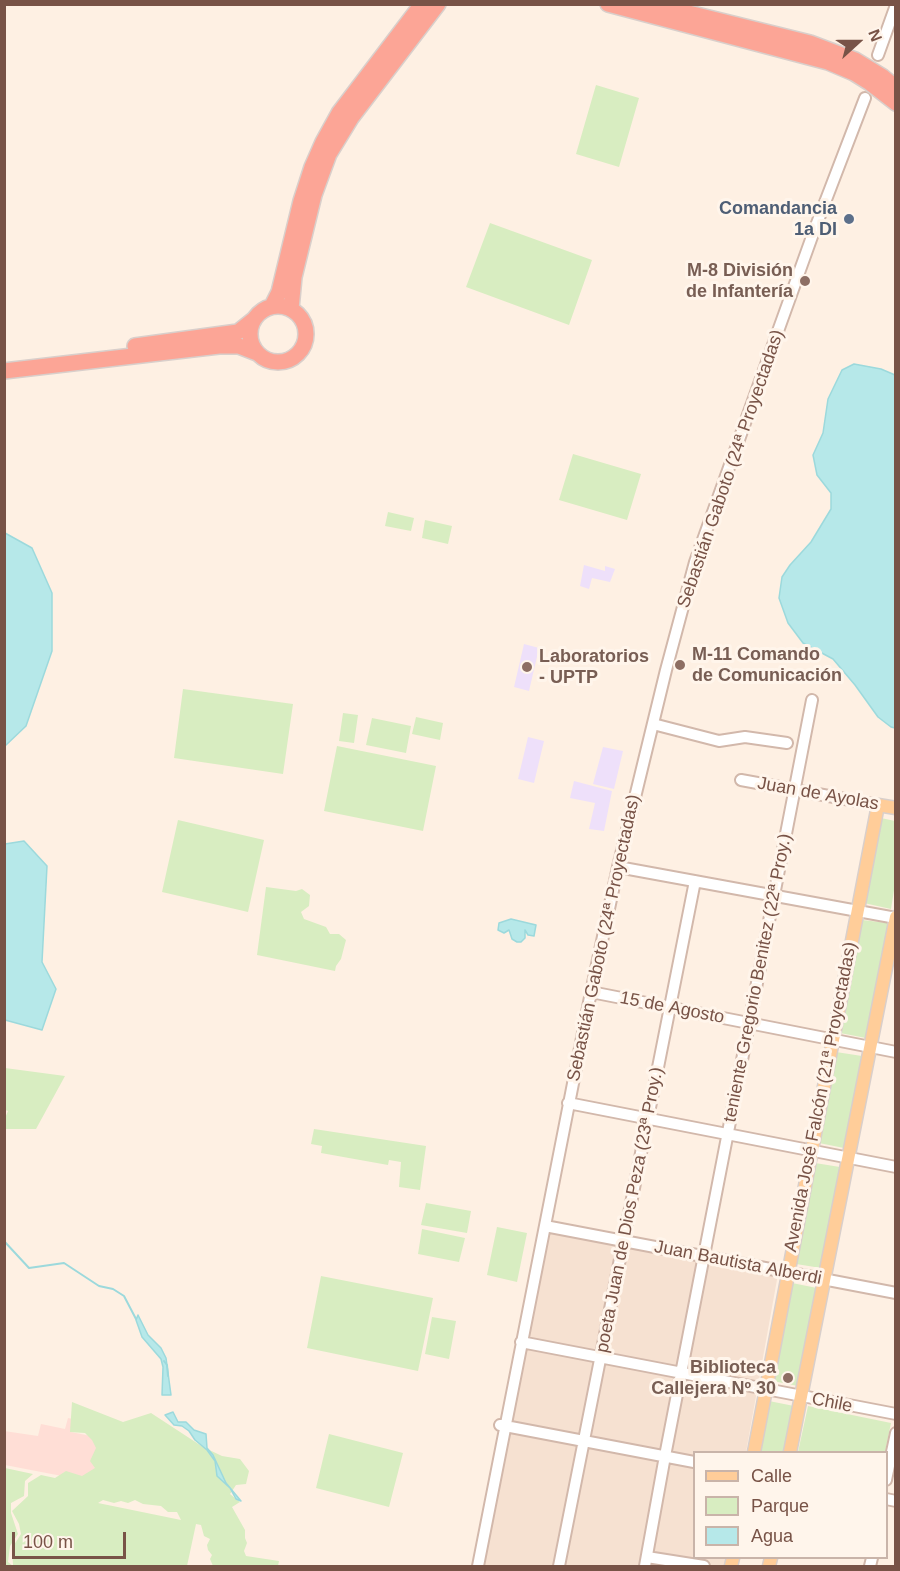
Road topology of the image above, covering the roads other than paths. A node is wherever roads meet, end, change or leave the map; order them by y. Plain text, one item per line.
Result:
1 (422, 4) edge
2 (438, 4) edge
3 (608, 4) edge
4 (652, 4) edge
5 (896, 5) edge
6 (878, 55) junction
7 (855, 60) junction
8 (828, 62) junction
9 (896, 88) edge
10 (865, 98) junction
11 (896, 104) edge
12 (272, 306) junction
13 (291, 309) junction
14 (253, 320) junction
15 (257, 353) junction
16 (4, 361) edge
17 (4, 371) edge
18 (812, 700) dead end
19 (653, 724) junction
20 (787, 743) dead end
21 (741, 780) dead end
22 (795, 789) junction
23 (878, 805) junction
24 (896, 808) edge
25 (618, 867) junction
26 (695, 881) junction
27 (774, 896) junction
28 (858, 911) junction
29 (895, 918) edge
30 (591, 992) junction
31 (670, 1008) junction
32 (749, 1023) junction
33 (832, 1039) junction
34 (870, 1047) junction
35 (896, 1052) edge
36 (568, 1103) junction
37 (648, 1120) junction
38 (728, 1135) junction
39 (811, 1151) junction
40 (848, 1158) junction
41 (896, 1167) edge
42 (545, 1226) junction
43 (623, 1241) junction
44 (704, 1256) junction
45 (787, 1272) junction
46 (824, 1279) junction
47 (896, 1293) edge
48 (520, 1345) junction
49 (600, 1358) junction
50 (681, 1373) junction
51 (764, 1390) junction
52 (802, 1397) junction
53 (896, 1414) edge
54 (503, 1425) junction
55 (896, 1433) edge
56 (584, 1441) junction
57 (753, 1451) edge
58 (790, 1451) edge
59 (665, 1456) junction
60 (693, 1462) edge
61 (888, 1471) edge
62 (486, 1509) junction
63 (646, 1562) edge
64 (470, 1566) edge
65 (478, 1566) edge
66 (559, 1566) edge
67 (704, 1566) edge

1 - 12 highway
2 - 13 highway
3 - 8 highway
4 - 7 highway
5 - 6 street
6 - 7 street
6 - 9 street
7 - 9 highway
8 - 10 street
8 - 11 highway
10 - 11 street
10 - 19 street, Sebastián Gaboto (24ª Proyectadas)
12 - 13 highway
12 - 14 highway
13 - 15 highway
14 - 15 highway
14 - 16 highway
15 - 17 highway
18 - 22 street, teniente Gregorio Benitez (22ª Proy.)
19 - 20 street
19 - 25 street, Sebastián Gaboto (24ª Proyectadas)
21 - 22 street, Juan de Ayolas
22 - 23 street, Juan de Ayolas
22 - 27 street, teniente Gregorio Benitez (22ª Proy.)
23 - 24 main road, Juan de Ayolas
23 - 28 main road, Avenida José Falcón (21ª Proyectadas)
25 - 26 street
25 - 30 street, Sebastián Gaboto (24ª Proyectadas)
26 - 27 street
26 - 31 street, poeta Juan de Dios Peza (23ª Proy.)
27 - 28 street
27 - 32 street, teniente Gregorio Benitez (22ª Proy.)
28 - 29 street
28 - 33 main road, Avenida José Falcón (21ª Proyectadas)
29 - 34 main road, Avenida José Falcón (21ª Proyectadas)
30 - 31 street, 15 de Agosto
30 - 36 street, Sebastián Gaboto (24ª Proyectadas)
31 - 32 street, 15 de Agosto
31 - 37 street, poeta Juan de Dios Peza (23ª Proy.)
32 - 33 street, 15 de Agosto
32 - 38 street, teniente Gregorio Benitez (22ª Proy.)
33 - 34 street, 15 de Agosto
33 - 39 main road, Avenida José Falcón (21ª Proyectadas)
34 - 35 street, 15 de Agosto
34 - 40 main road, Avenida José Falcón (21ª Proyectadas)
36 - 37 street
36 - 42 street, Sebastián Gaboto (24ª Proyectadas)
37 - 38 street
37 - 43 street, poeta Juan de Dios Peza (23ª Proy.)
38 - 39 street
38 - 44 street, teniente Gregorio Benitez (22ª Proy.)
39 - 40 street
39 - 45 main road, Avenida José Falcón (21ª Proyectadas)
40 - 41 street
40 - 46 main road, Avenida José Falcón (21ª Proyectadas)
42 - 43 street, Juan Bautista Alberdi
42 - 48 street
43 - 44 street, Juan Bautista Alberdi
43 - 49 street, poeta Juan de Dios Peza (23ª Proy.)
44 - 45 street, Juan Bautista Alberdi
44 - 50 street, teniente Gregorio Benitez (22ª Proy.)
45 - 46 street, Juan Bautista Alberdi
45 - 51 main road, Avenida José Falcón (21ª Proyectadas)
46 - 47 street, Juan Bautista Alberdi
46 - 52 main road, Avenida José Falcón (21ª Proyectadas)
48 - 49 street, Chile
48 - 54 street
49 - 50 street, Chile
49 - 56 street, poeta Juan de Dios Peza (23ª Proy.)
50 - 51 street, Chile
50 - 59 street, teniente Gregorio Benitez (22ª Proy.)
51 - 52 street, Chile
51 - 57 main road, Avenida José Falcón (21ª Proyectadas)
52 - 53 street, Chile
52 - 58 main road, Avenida José Falcón (21ª Proyectadas)
54 - 56 street
54 - 62 street
55 - 61 street
56 - 59 street
56 - 66 street, poeta Juan de Dios Peza (23ª Proy.)
59 - 60 street
59 - 63 street, teniente Gregorio Benitez (22ª Proy.)
62 - 64 street
62 - 65 street
63 - 67 street

